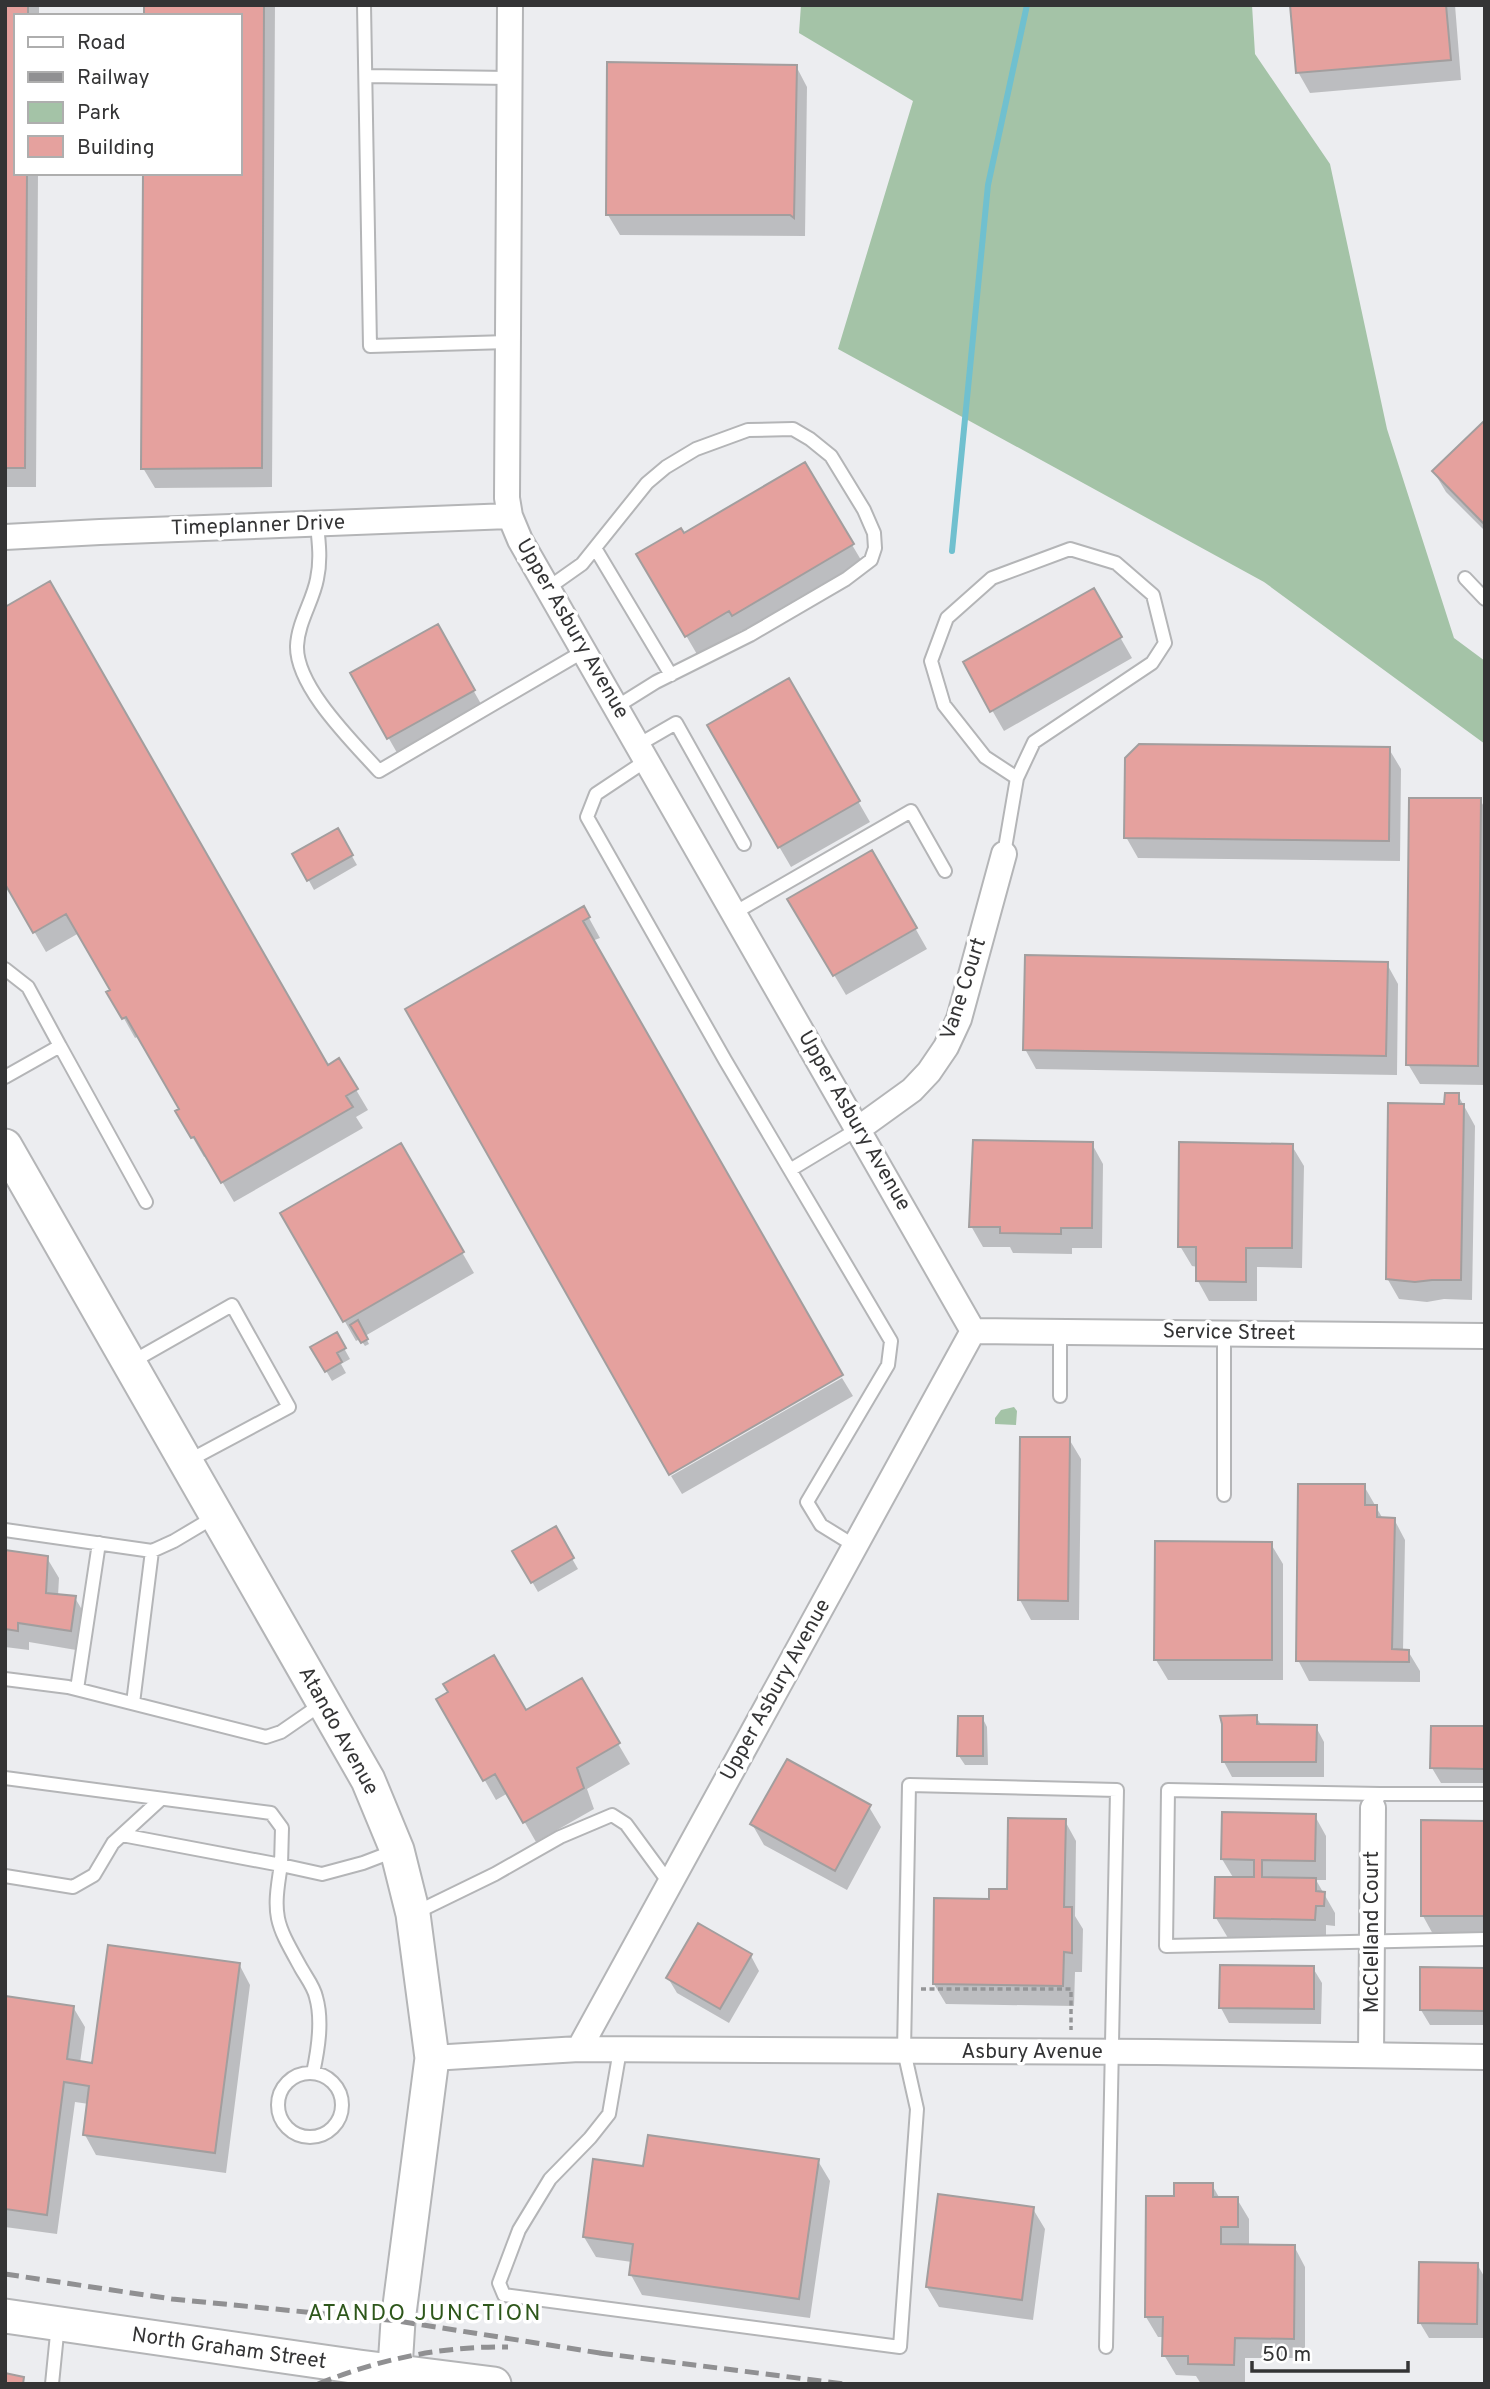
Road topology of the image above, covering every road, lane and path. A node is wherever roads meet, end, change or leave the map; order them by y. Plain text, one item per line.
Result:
1 (364, 5) edge
2 (510, 5) edge
3 (366, 76) junction
4 (509, 78) junction
5 (508, 342) junction
6 (510, 516) junction
7 (317, 525) junction
8 (5, 537) edge
9 (595, 548) junction
10 (1465, 578) dead end
11 (548, 588) junction
12 (1485, 599) edge
13 (584, 651) junction
14 (671, 675) junction
15 (616, 707) junction
16 (642, 752) junction
17 (1017, 778) junction
18 (744, 844) dead end
19 (1004, 854) joint
20 (945, 871) dead end
21 (734, 913) junction
22 (5, 969) edge
23 (60, 1046) junction
24 (5, 1077) edge
25 (858, 1129) junction
26 (5, 1146) edge
27 (790, 1170) junction
28 (146, 1202) dead end
29 (973, 1331) junction
30 (1060, 1331) junction
31 (1224, 1333) junction
32 (1485, 1336) edge
33 (130, 1363) junction
34 (1060, 1396) dead end
35 (186, 1462) junction
36 (1224, 1495) dead end
37 (216, 1516) junction
38 (5, 1530) edge
39 (99, 1543) junction
40 (855, 1546) junction
41 (152, 1551) junction
42 (5, 1679) edge
43 (76, 1689) junction
44 (133, 1703) junction
45 (324, 1703) junction
46 (5, 1778) edge
47 (1485, 1794) edge
48 (161, 1799) junction
49 (1377, 1801) junction
50 (122, 1835) junction
51 (397, 1850) junction
52 (281, 1866) junction
53 (5, 1876) edge
54 (670, 1884) junction
55 (413, 1914) junction
56 (1485, 1939) edge
57 (1372, 1942) junction
58 (905, 1989) junction
59 (579, 2049) junction
60 (620, 2050) junction
61 (904, 2051) junction
62 (1071, 2052) junction
63 (1112, 2052) junction
64 (1371, 2055) junction
65 (1485, 2057) edge
66 (432, 2058) junction
67 (313, 2073) junction
68 (5, 2316) edge
69 (58, 2324) junction
70 (1106, 2347) dead end
71 (393, 2377) edge
72 (52, 2384) edge
73 (494, 2384) edge

1 - 3 lane
2 - 4 street, Upper Asbury Avenue
3 - 4 lane
3 - 5 lane
4 - 5 street, Upper Asbury Avenue
5 - 6 street, Upper Asbury Avenue
6 - 7 street, Timeplanner Drive
6 - 11 street, Upper Asbury Avenue
7 - 8 street, Timeplanner Drive
7 - 13 lane
9 - 11 lane
9 - 14 lane
9 - 14 lane
10 - 12 lane
11 - 13 street, Upper Asbury Avenue
13 - 15 street, Upper Asbury Avenue
14 - 15 lane
15 - 16 street, Upper Asbury Avenue
16 - 18 lane
16 - 21 street, Upper Asbury Avenue
16 - 27 lane
17 - 17 lane
17 - 19 lane
19 - 25 street, Vane Court
20 - 21 lane
21 - 25 street, Upper Asbury Avenue
22 - 23 lane
23 - 24 lane
23 - 28 lane
25 - 27 lane
25 - 29 street, Upper Asbury Avenue
26 - 33 main road, Atando Avenue
27 - 40 lane
29 - 30 street, Service Street
29 - 40 street, Upper Asbury Avenue
30 - 31 street, Service Street
30 - 34 lane
31 - 32 street, Service Street
31 - 36 lane
33 - 35 main road, Atando Avenue
33 - 35 lane
35 - 37 main road, Atando Avenue
37 - 41 lane
37 - 45 main road, Atando Avenue
38 - 39 lane
39 - 41 lane
39 - 43 lane
40 - 54 street, Upper Asbury Avenue
41 - 44 lane
42 - 43 lane
43 - 44 lane
44 - 45 lane
45 - 51 main road, Atando Avenue
46 - 48 lane
47 - 49 lane
48 - 50 lane
48 - 52 lane
49 - 57 street, McClelland Court
49 - 57 lane
50 - 52 lane
50 - 53 lane
51 - 52 lane
51 - 55 main road, Atando Avenue
52 - 67 lane
54 - 55 lane
54 - 59 street, Upper Asbury Avenue
55 - 66 main road, Atando Avenue
56 - 57 lane
57 - 64 street, McClelland Court
58 - 61 lane
58 - 62 path
58 - 63 lane
59 - 60 street, Asbury Avenue
59 - 66 street
60 - 61 street, Asbury Avenue
60 - 61 lane
61 - 62 street, Asbury Avenue
62 - 63 street, Asbury Avenue
63 - 64 street, Asbury Avenue
63 - 70 lane
64 - 65 street, Asbury Avenue
66 - 71 main road, Atando Avenue
67 - 67 lane
68 - 69 main road, North Graham Street
69 - 71 main road, North Graham Street
69 - 72 lane
71 - 73 main road, North Graham Street

